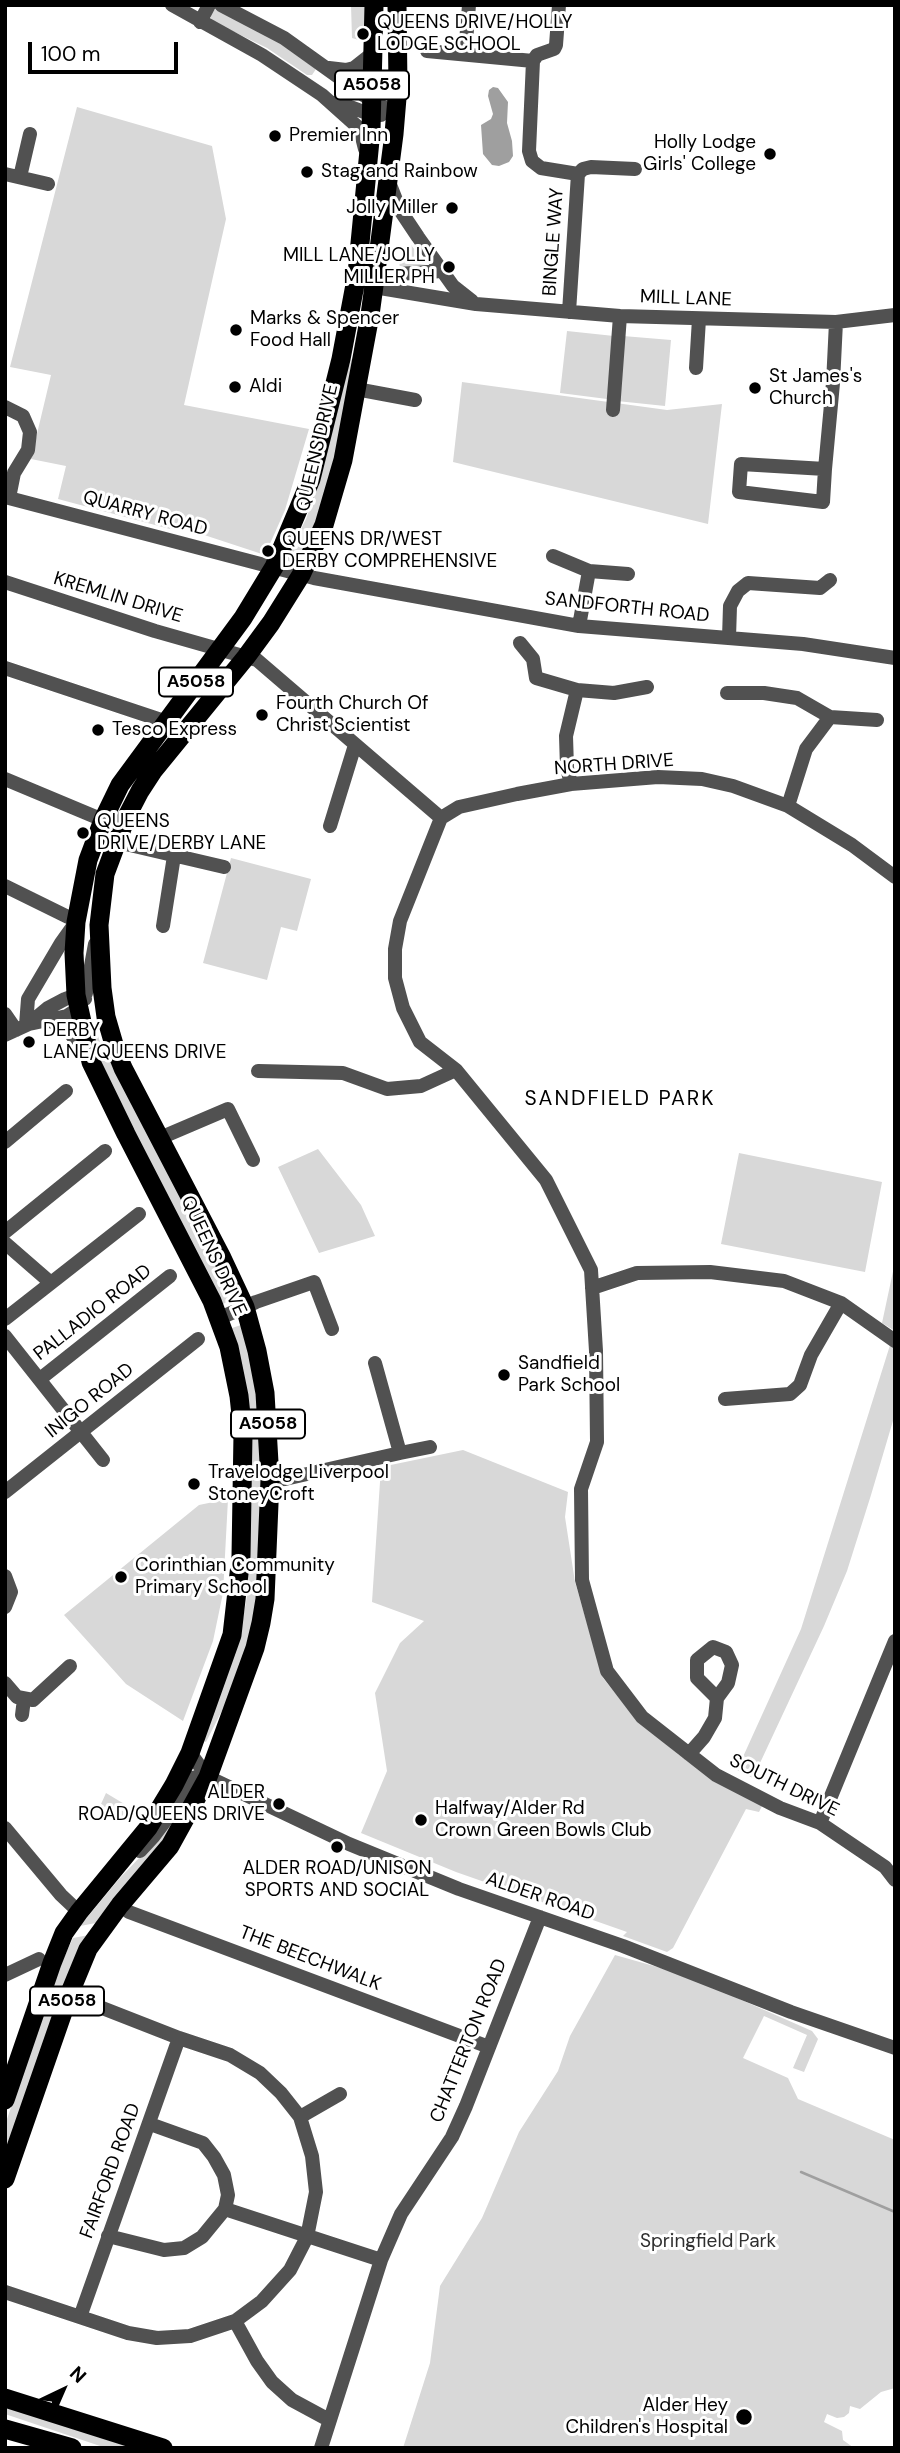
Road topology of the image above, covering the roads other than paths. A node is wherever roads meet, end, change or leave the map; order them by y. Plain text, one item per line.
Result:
1 (172, 5) edge
2 (209, 5) edge
3 (221, 5) edge
4 (374, 5) edge
5 (397, 5) edge
6 (469, 5) edge
7 (559, 5) edge
8 (200, 22) junction
9 (427, 51) dead end
10 (373, 52) junction
11 (465, 54) junction
12 (533, 61) junction
13 (321, 65) junction
14 (322, 95) junction
15 (372, 108) junction
16 (396, 114) junction
17 (30, 134) dead end
18 (367, 164) junction
19 (635, 169) dead end
20 (5, 174) edge
21 (578, 174) junction
22 (20, 177) junction
23 (388, 179) junction
24 (48, 184) dead end
25 (442, 271) junction
26 (369, 279) junction
27 (476, 304) junction
28 (569, 312) junction
29 (895, 315) edge
30 (620, 316) junction
31 (699, 319) junction
32 (836, 322) junction
33 (696, 368) dead end
34 (356, 388) junction
35 (415, 400) dead end
36 (5, 407) edge
37 (613, 410) dead end
38 (825, 470) junction
39 (7, 497) edge
40 (553, 556) dead end
41 (274, 567) junction
42 (589, 571) junction
43 (628, 574) dead end
44 (301, 575) junction
45 (830, 580) dead end
46 (5, 582) edge
47 (579, 626) junction
48 (729, 638) junction
49 (520, 643) dead end
50 (220, 649) junction
51 (246, 657) junction
52 (895, 658) edge
53 (5, 668) edge
54 (647, 687) dead end
55 (576, 690) junction
56 (727, 693) dead end
57 (830, 717) junction
58 (877, 720) dead end
59 (167, 722) junction
60 (183, 734) junction
61 (355, 745) junction
62 (5, 779) edge
63 (571, 785) junction
64 (788, 806) junction
65 (441, 818) junction
66 (103, 820) junction
67 (330, 826) dead end
68 (117, 842) junction
69 (174, 856) junction
70 (224, 867) dead end
71 (895, 877) edge
72 (5, 886) edge
73 (77, 920) junction
74 (99, 925) junction
75 (163, 926) dead end
76 (80, 1001) junction
77 (5, 1014) edge
78 (106, 1017) junction
79 (51, 1021) junction
80 (19, 1028) edge
81 (91, 1062) junction
82 (456, 1070) junction
83 (258, 1071) dead end
84 (66, 1091) dead end
85 (159, 1138) junction
86 (5, 1142) edge
87 (105, 1151) dead end
88 (253, 1160) dead end
89 (139, 1214) dead end
90 (5, 1232) edge
91 (5, 1243) edge
92 (170, 1276) dead end
93 (51, 1283) junction
94 (592, 1288) junction
95 (841, 1303) junction
96 (245, 1307) junction
97 (220, 1318) junction
98 (5, 1319) edge
99 (332, 1329) dead end
100 (5, 1336) edge
101 (890, 1338) edge
102 (198, 1339) dead end
103 (375, 1363) dead end
104 (40, 1380) junction
105 (725, 1399) dead end
106 (82, 1432) junction
107 (430, 1447) dead end
108 (400, 1453) junction
109 (103, 1460) dead end
110 (270, 1480) junction
111 (5, 1492) edge
112 (5, 1576) edge
113 (5, 1607) edge
114 (895, 1642) edge
115 (70, 1666) dead end
116 (5, 1683) edge
117 (717, 1698) dead end
118 (24, 1699) junction
119 (22, 1715) dead end
120 (190, 1753) junction
121 (689, 1754) junction
122 (208, 1777) junction
123 (820, 1822) junction
124 (5, 1828) edge
125 (114, 1871) junction
126 (895, 1880) edge
127 (120, 1905) junction
128 (79, 1912) junction
129 (540, 1917) junction
130 (39, 1959) dead end
131 (5, 1975) edge
132 (69, 1995) junction
133 (179, 2038) junction
134 (489, 2047) junction
135 (895, 2048) edge
136 (340, 2094) dead end
137 (5, 2100) edge
138 (300, 2117) junction
139 (150, 2124) junction
140 (5, 2179) edge
141 (225, 2209) junction
142 (107, 2236) junction
143 (307, 2237) junction
144 (381, 2260) junction
145 (5, 2291) edge
146 (80, 2317) junction
147 (235, 2321) junction
148 (5, 2398) edge
149 (5, 2418) edge
150 (329, 2420) junction
151 (5, 2429) edge
152 (69, 2447) edge
153 (163, 2448) edge
154 (321, 2448) edge

1 - 8 street
2 - 8 street
3 - 13 street
4 - 10 highway, QUEENS DRIVE / A5058
5 - 16 highway, QUEENS DRIVE / A5058
6 - 11 street
7 - 12 street
8 - 14 street
9 - 11 street
10 - 13 street
10 - 15 highway, QUEENS DRIVE / A5058
11 - 12 street
12 - 21 street, BINGLE WAY
13 - 15 street
14 - 15 street
14 - 18 street
15 - 16 street
15 - 18 highway, QUEENS DRIVE / A5058
16 - 23 highway, QUEENS DRIVE / A5058
17 - 22 street
18 - 26 highway, QUEENS DRIVE / A5058
19 - 21 street, BINGLE WAY
20 - 22 street
21 - 28 street, BINGLE WAY
22 - 24 street
23 - 25 street
23 - 26 highway, QUEENS DRIVE / A5058
25 - 26 street
25 - 27 street
26 - 27 street, MILL LANE
26 - 34 highway, QUEENS DRIVE / A5058
26 - 41 highway, QUEENS DRIVE / A5058
27 - 28 street, MILL LANE
28 - 30 street, MILL LANE
29 - 32 street, MILL LANE
30 - 31 street, MILL LANE
30 - 37 street
31 - 32 street, MILL LANE
31 - 33 street
32 - 38 street
34 - 35 street
34 - 44 highway, QUEENS DRIVE / A5058
36 - 39 street
38 - 38 street
39 - 41 street, QUARRY ROAD
40 - 42 street
41 - 44 street, SANDFORTH ROAD
41 - 50 highway, QUEENS DRIVE / A5058
42 - 43 street
42 - 47 street
44 - 47 street, SANDFORTH ROAD
44 - 51 highway, QUEENS DRIVE / A5058
45 - 48 street
46 - 50 street, KREMLIN DRIVE
47 - 48 street, SANDFORTH ROAD
48 - 52 street, SANDFORTH ROAD
49 - 55 street
50 - 51 street, KREMLIN DRIVE
50 - 59 highway, QUEENS DRIVE / A5058
51 - 60 highway, QUEENS DRIVE / A5058
51 - 61 street, KREMLIN DRIVE
53 - 59 street
54 - 55 street
55 - 63 street
56 - 57 street
57 - 58 street
57 - 64 street
59 - 60 street
59 - 66 highway, QUEENS DRIVE / A5058
60 - 68 highway, QUEENS DRIVE / A5058
61 - 65 street, KREMLIN DRIVE
61 - 67 street
62 - 66 street
63 - 64 street, NORTH DRIVE
63 - 65 street, NORTH DRIVE
64 - 71 street, NORTH DRIVE
65 - 82 street, SOUTH DRIVE
66 - 73 highway, QUEENS DRIVE / A5058
68 - 69 street
68 - 74 highway, QUEENS DRIVE / A5058
69 - 70 street
69 - 75 street
72 - 73 street
73 - 76 highway, QUEENS DRIVE / A5058
73 - 80 street, QUEENS DRIVE
74 - 76 street, A5058
74 - 78 highway, QUEENS DRIVE / A5058
76 - 78 street, QUEENS DRIVE / A5058
76 - 79 street
76 - 80 street
76 - 81 highway, QUEENS DRIVE / A5058
77 - 80 street
78 - 85 highway, QUEENS DRIVE / A5058
79 - 80 street
79 - 81 street
81 - 97 highway, QUEENS DRIVE / A5058
82 - 83 street
82 - 94 street, SOUTH DRIVE
84 - 86 street
85 - 88 street
85 - 96 highway, QUEENS DRIVE / A5058
87 - 90 street
89 - 93 street
91 - 93 street
92 - 104 street, PALLADIO ROAD
93 - 98 street
94 - 95 street
94 - 121 street, SOUTH DRIVE
95 - 101 street
95 - 105 street
96 - 97 street
96 - 99 street
96 - 110 highway, QUEENS DRIVE / A5058
97 - 120 highway, QUEENS DRIVE / A5058
100 - 104 street
102 - 106 street, INIGO ROAD
103 - 108 street
104 - 106 street
106 - 109 street
106 - 111 street, INIGO ROAD
107 - 108 street
108 - 110 street
110 - 122 highway, QUEENS DRIVE / A5058
112 - 113 street
114 - 123 street
115 - 118 street
116 - 118 street
117 - 121 street
118 - 119 street
120 - 122 street, ALDER ROAD
120 - 125 highway, QUEENS DRIVE / A5058
121 - 123 street, SOUTH DRIVE
122 - 125 street
122 - 127 highway, QUEENS DRIVE / A5058
122 - 129 street, ALDER ROAD
123 - 126 street, SOUTH DRIVE
124 - 128 street
125 - 128 highway, A5058
127 - 132 highway, A5058
127 - 134 street, THE BEECHWALK
128 - 137 highway, A5058
129 - 134 street, CHATTERTON ROAD
129 - 135 street, ALDER ROAD
130 - 131 street
132 - 133 street
132 - 140 highway, A5058
133 - 138 street
133 - 139 street, FAIRFORD ROAD
134 - 144 street, CHATTERTON ROAD
136 - 138 street
138 - 143 street
139 - 141 street
139 - 142 street, FAIRFORD ROAD
141 - 142 street
141 - 143 street
142 - 146 street, FAIRFORD ROAD
143 - 144 street
143 - 147 street
144 - 150 street, CHATTERTON ROAD
145 - 146 street
146 - 147 street
147 - 150 street
148 - 153 highway
149 - 152 highway
150 - 154 street, CHATTERTON ROAD
151 - 152 highway

